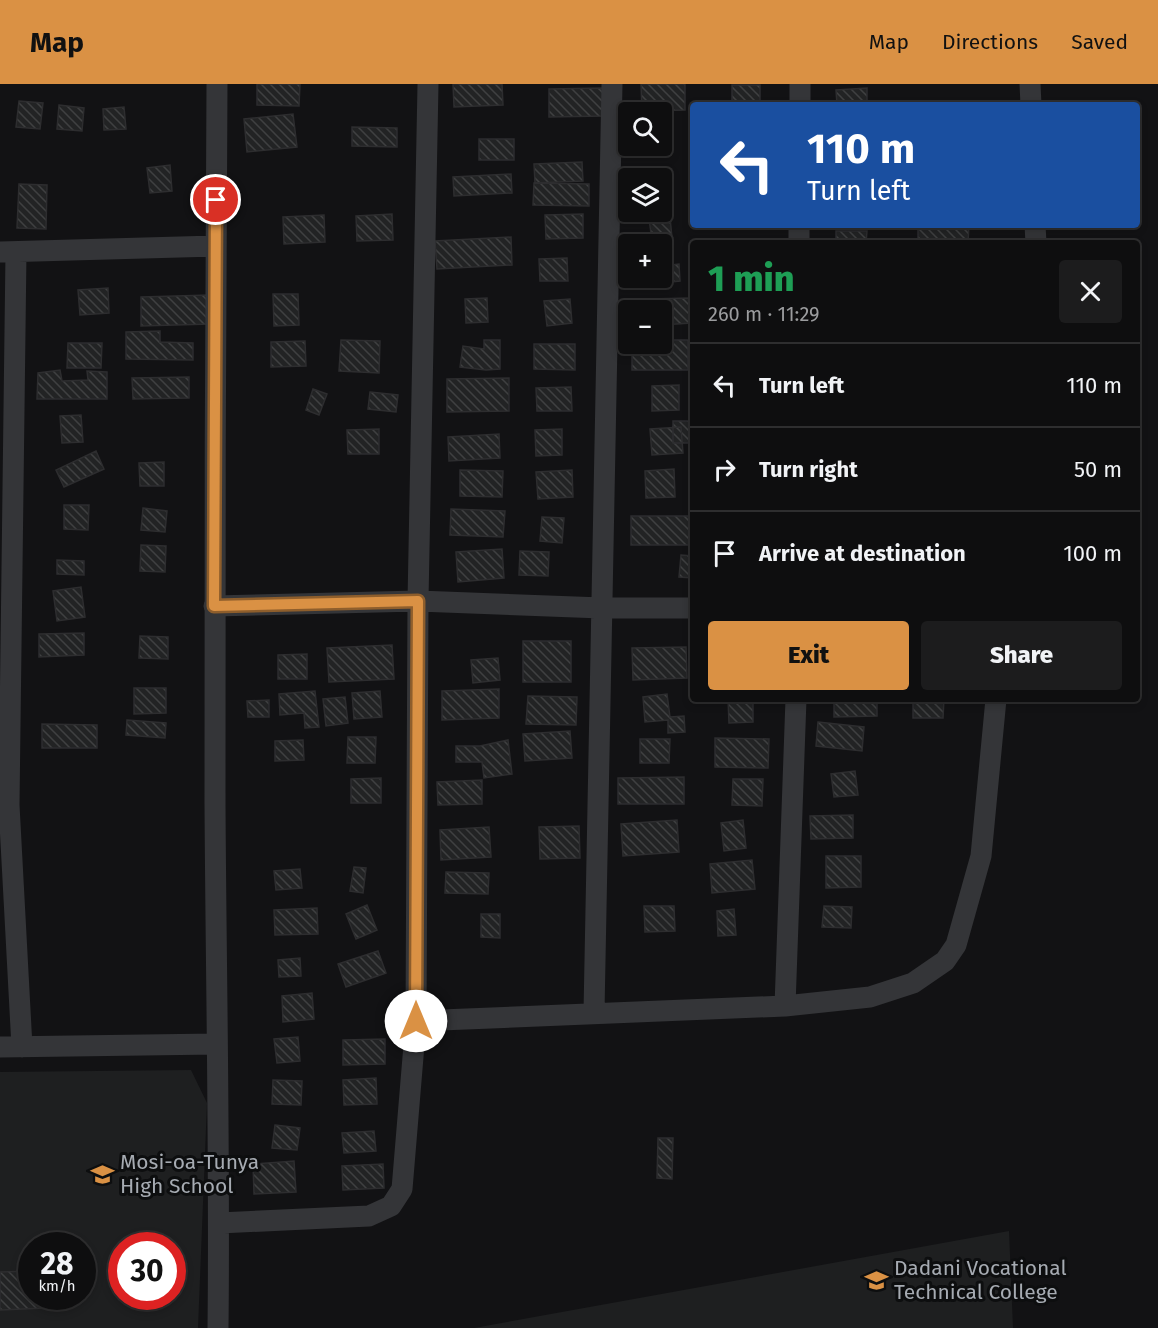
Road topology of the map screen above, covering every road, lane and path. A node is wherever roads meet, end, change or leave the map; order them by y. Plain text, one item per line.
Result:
1 (217, 84) edge
2 (428, 84) edge
3 (612, 84) edge
4 (800, 84) edge
5 (1030, 84) edge
6 (800, 102) edge
7 (1031, 102) edge
8 (216, 246) junction
9 (8, 252) edge
10 (418, 601) junction
11 (214, 606) junction
12 (602, 608) junction
13 (690, 608) edge
14 (796, 702) edge
15 (996, 702) edge
16 (4, 811) edge
17 (785, 1005) junction
18 (594, 1012) junction
19 (416, 1021) junction
20 (216, 1044) junction
21 (0, 1047) edge
22 (22, 1047) junction
23 (219, 1223) junction
24 (218, 1328) edge

1 - 8 street
2 - 10 street
3 - 12 street
4 - 6 street
5 - 7 street
8 - 9 street
8 - 11 street
9 - 16 street
10 - 11 street
10 - 12 street
10 - 19 street
11 - 20 street
12 - 13 street
12 - 18 street
14 - 17 street
15 - 17 street
16 - 22 street
17 - 18 street
18 - 19 street
19 - 23 street
20 - 22 street
20 - 23 street
21 - 22 street
23 - 24 street

